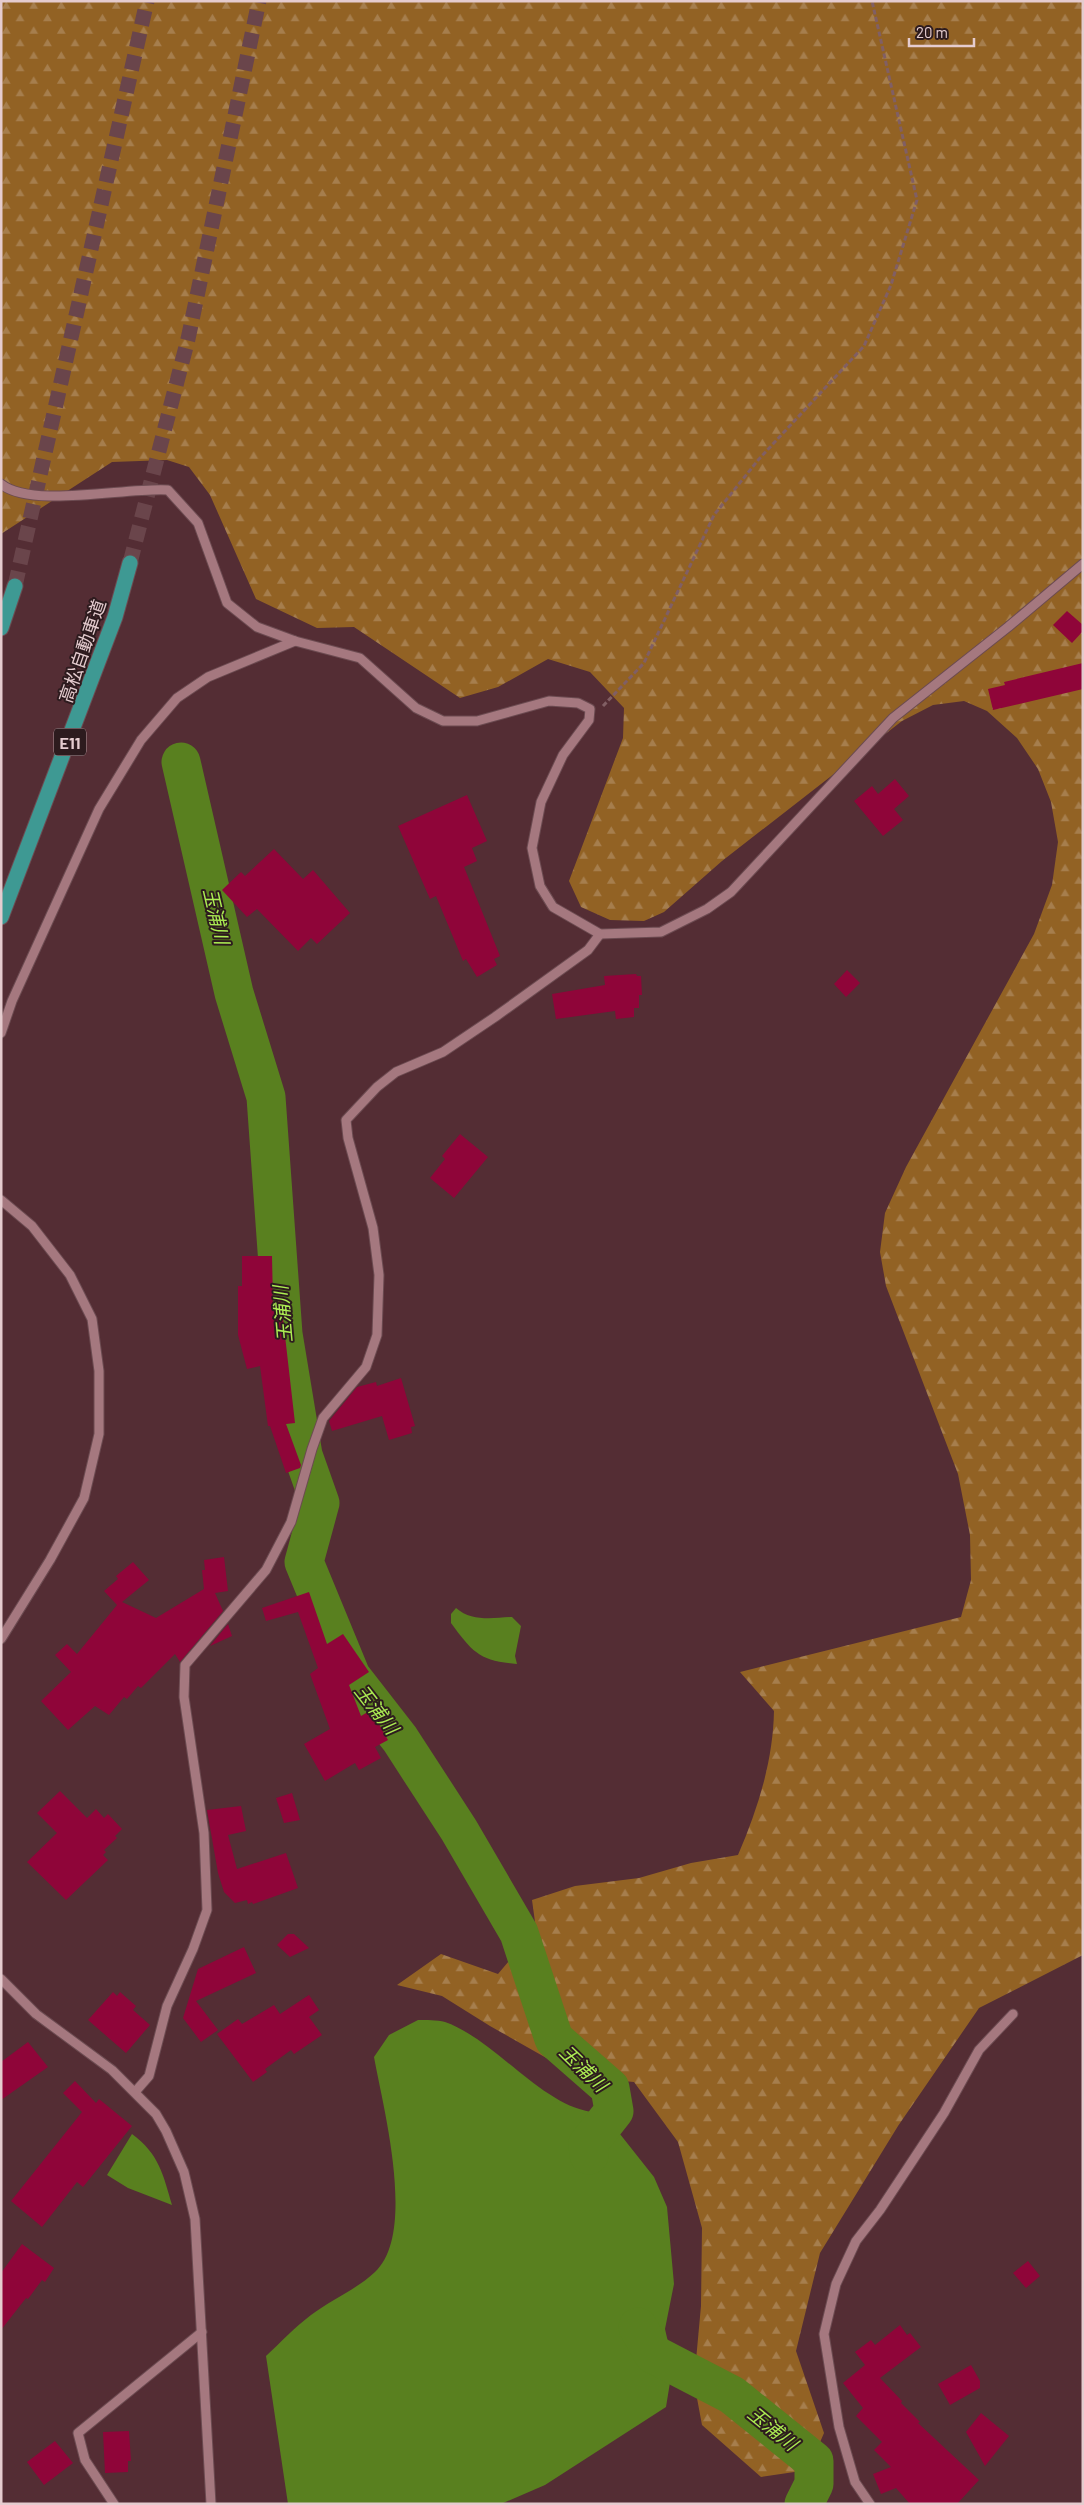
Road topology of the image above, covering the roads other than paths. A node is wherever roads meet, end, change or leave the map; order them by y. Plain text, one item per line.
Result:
1 (1, 484) edge
2 (130, 563) tunnel mouth
3 (1083, 564) edge
4 (15, 586) tunnel mouth
5 (1, 628) edge
6 (295, 641) junction
7 (1, 918) edge
8 (600, 934) junction
9 (1, 1033) edge
10 (1, 1200) edge
11 (1, 1639) edge
12 (1, 1979) edge
13 (1013, 2014) dead end
14 (135, 2092) junction
15 (202, 2332) junction
16 (114, 2504) edge
17 (211, 2504) edge
18 (870, 2504) edge

1 - 6 street
2 - 7 highway, 高松自動車道 / E11
3 - 8 street
4 - 5 highway
6 - 8 street
6 - 9 street
8 - 14 street
10 - 11 street
12 - 14 street
13 - 18 street
14 - 15 street
15 - 16 street
15 - 17 street

